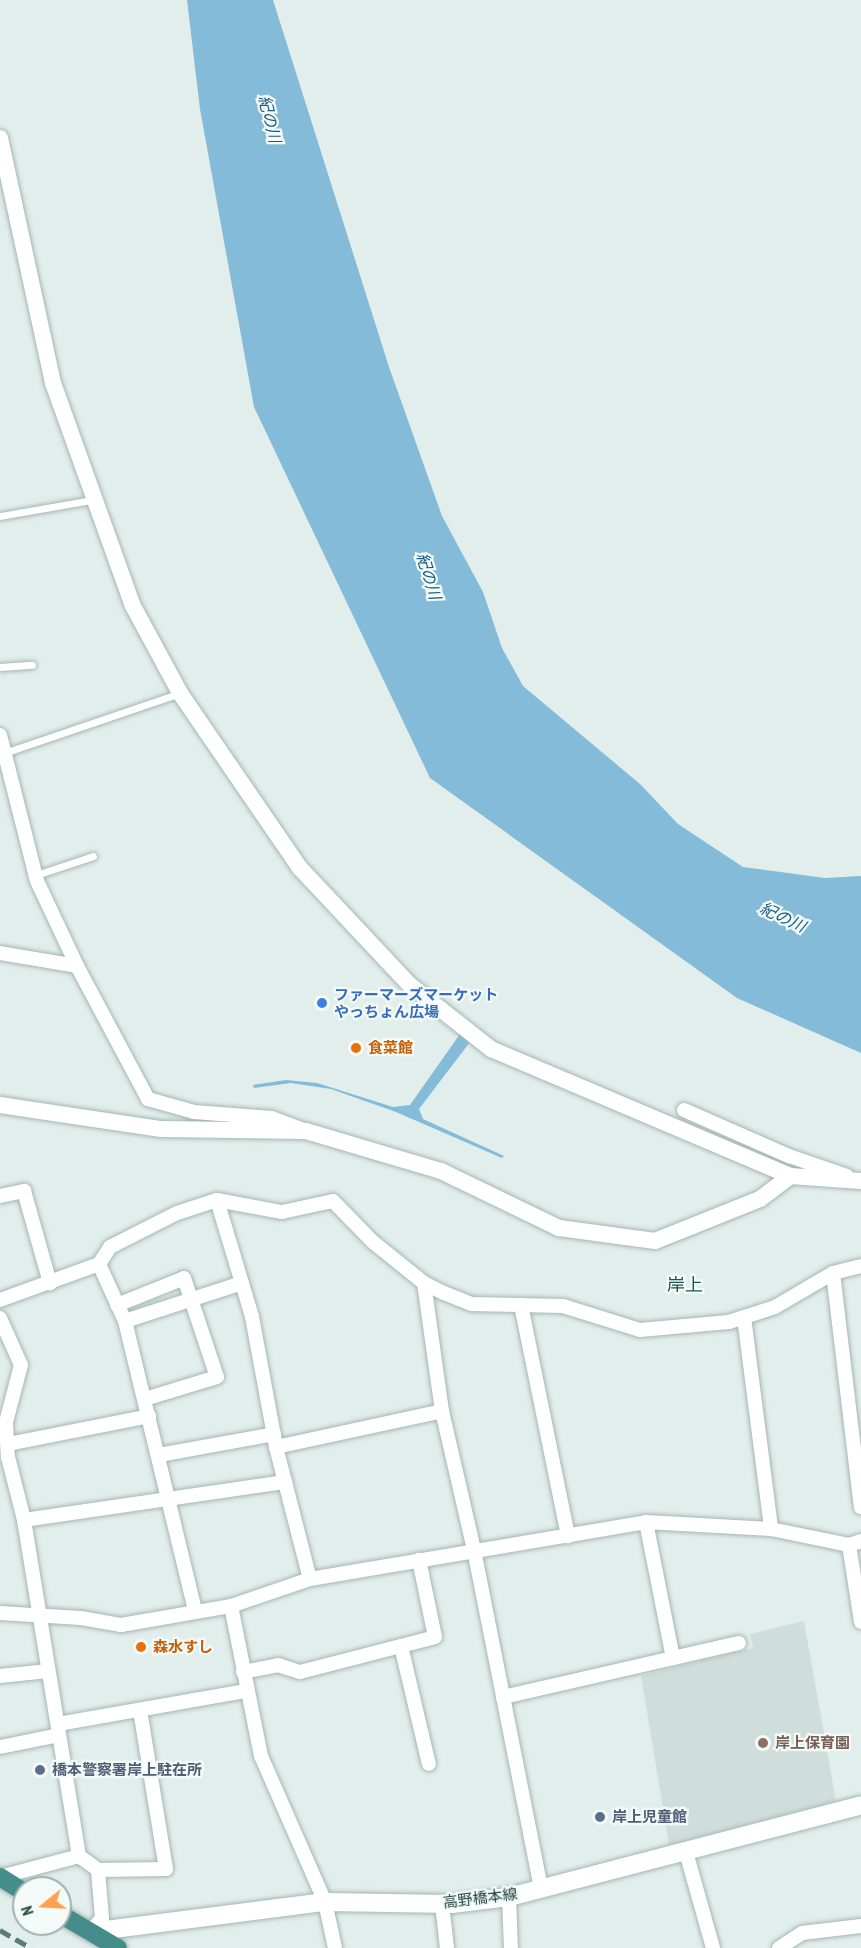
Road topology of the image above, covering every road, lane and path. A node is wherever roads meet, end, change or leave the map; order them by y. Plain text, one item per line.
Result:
1 (0, 138) edge
2 (92, 500) junction
3 (0, 516) edge
4 (32, 665) dead end
5 (0, 668) edge
6 (180, 693) junction
7 (0, 736) edge
8 (7, 753) junction
9 (93, 856) dead end
10 (36, 875) junction
11 (0, 953) edge
12 (77, 966) junction
13 (0, 1105) edge
14 (684, 1110) dead end
15 (306, 1131) junction
16 (790, 1176) junction
17 (860, 1181) edge
18 (0, 1196) edge
19 (217, 1200) junction
20 (99, 1264) junction
21 (861, 1266) edge
22 (833, 1273) junction
23 (50, 1283) junction
24 (242, 1283) junction
25 (424, 1283) junction
26 (192, 1299) junction
27 (0, 1300) edge
28 (117, 1305) junction
29 (521, 1305) junction
30 (744, 1317) junction
31 (0, 1318) edge
32 (125, 1321) junction
33 (145, 1399) junction
34 (442, 1411) junction
35 (149, 1416) junction
36 (3, 1423) edge
37 (275, 1440) junction
38 (8, 1444) junction
39 (159, 1455) junction
40 (285, 1482) junction
41 (170, 1499) junction
42 (861, 1507) edge
43 (24, 1520) junction
44 (646, 1522) junction
45 (771, 1529) junction
46 (568, 1536) junction
47 (855, 1543) edge
48 (474, 1550) junction
49 (419, 1560) junction
50 (310, 1579) junction
51 (231, 1606) junction
52 (195, 1611) junction
53 (0, 1613) edge
54 (39, 1614) junction
55 (861, 1622) edge
56 (739, 1643) dead end
57 (401, 1646) junction
58 (673, 1658) junction
59 (48, 1671) junction
60 (243, 1672) junction
61 (0, 1676) edge
62 (246, 1691) junction
63 (503, 1697) junction
64 (140, 1710) junction
65 (58, 1730) junction
66 (0, 1747) edge
67 (429, 1764) dead end
68 (861, 1805) edge
69 (686, 1852) junction
70 (79, 1856) junction
71 (98, 1870) junction
72 (0, 1877) edge
73 (541, 1889) junction
74 (508, 1897) junction
75 (325, 1902) junction
76 (442, 1904) junction
77 (72, 1921) edge
78 (861, 1926) edge
79 (90, 1932) junction
80 (118, 1948) edge
81 (335, 1948) edge
82 (447, 1948) edge
83 (511, 1948) edge
84 (713, 1948) edge
85 (779, 1948) edge

1 - 2 street
2 - 3 lane
2 - 6 street
4 - 5 lane
6 - 8 lane
6 - 16 street
7 - 8 street
8 - 10 street
9 - 10 lane
10 - 12 street
11 - 12 street
12 - 15 street
13 - 15 street
14 - 17 street
15 - 16 street
16 - 17 street
18 - 23 street
19 - 20 street
19 - 24 street
19 - 25 street
20 - 23 street
20 - 28 street
21 - 22 street
22 - 30 street
22 - 42 street
23 - 27 street
24 - 26 street
24 - 37 street
25 - 29 street
25 - 34 street
26 - 28 street
26 - 32 street
26 - 33 street
28 - 32 street
29 - 30 street
29 - 46 street
30 - 45 street
31 - 36 street
32 - 33 street
33 - 35 street
34 - 37 street
34 - 48 street
35 - 38 street
35 - 39 street
36 - 38 street
37 - 39 street
37 - 40 street
38 - 43 street
39 - 41 street
40 - 41 street
40 - 50 street
41 - 43 street
41 - 52 street
43 - 54 street
44 - 45 street
44 - 46 street
44 - 58 street
45 - 47 street
46 - 48 street
47 - 55 street
48 - 49 street
48 - 63 street
49 - 50 street
49 - 57 street
50 - 51 street
51 - 52 street
51 - 60 street
52 - 54 street
53 - 54 street
54 - 59 street
56 - 58 street
57 - 60 street
57 - 67 street
58 - 63 street
59 - 61 street
59 - 65 street
60 - 62 street
62 - 64 street
62 - 75 street
63 - 73 street
64 - 65 street
64 - 71 street
65 - 66 street
65 - 70 street
68 - 69 main road, 高野橋本線
69 - 73 main road, 高野橋本線
69 - 84 street
70 - 71 street
70 - 72 street
71 - 79 street
73 - 74 main road, 高野橋本線
74 - 76 main road, 高野橋本線
74 - 83 street
75 - 76 main road, 高野橋本線
75 - 79 main road, 高野橋本線
75 - 81 street
76 - 82 street
77 - 79 highway
78 - 85 street
79 - 80 highway

